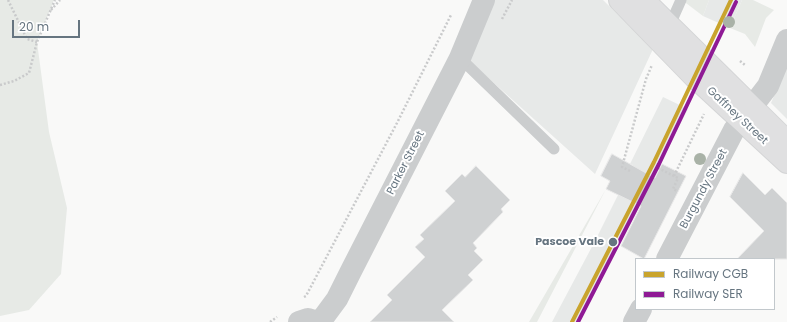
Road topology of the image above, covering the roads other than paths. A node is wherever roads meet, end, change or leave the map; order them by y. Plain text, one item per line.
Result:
1 (484, 0) edge
2 (620, 0) edge
3 (643, 0) edge
4 (681, 0) edge
5 (665, 34) junction
6 (787, 40) edge
7 (460, 58) junction
8 (747, 114) junction
9 (787, 142) edge
10 (554, 149) dead end
11 (787, 162) edge
12 (668, 258) edge
13 (640, 310) edge
14 (290, 318) edge
15 (319, 322) edge
16 (634, 322) edge

1 - 7 street, Parker Street
2 - 5 main road, Gaffney Street
3 - 5 main road, Gaffney Street
4 - 5 lane
5 - 8 main road, Gaffney Street
6 - 8 street, Burgundy Street
7 - 10 lane
7 - 15 street, Parker Street
8 - 9 main road, Gaffney Street
8 - 11 main road, Gaffney Street
8 - 12 street, Burgundy Street
13 - 16 street
14 - 15 street

